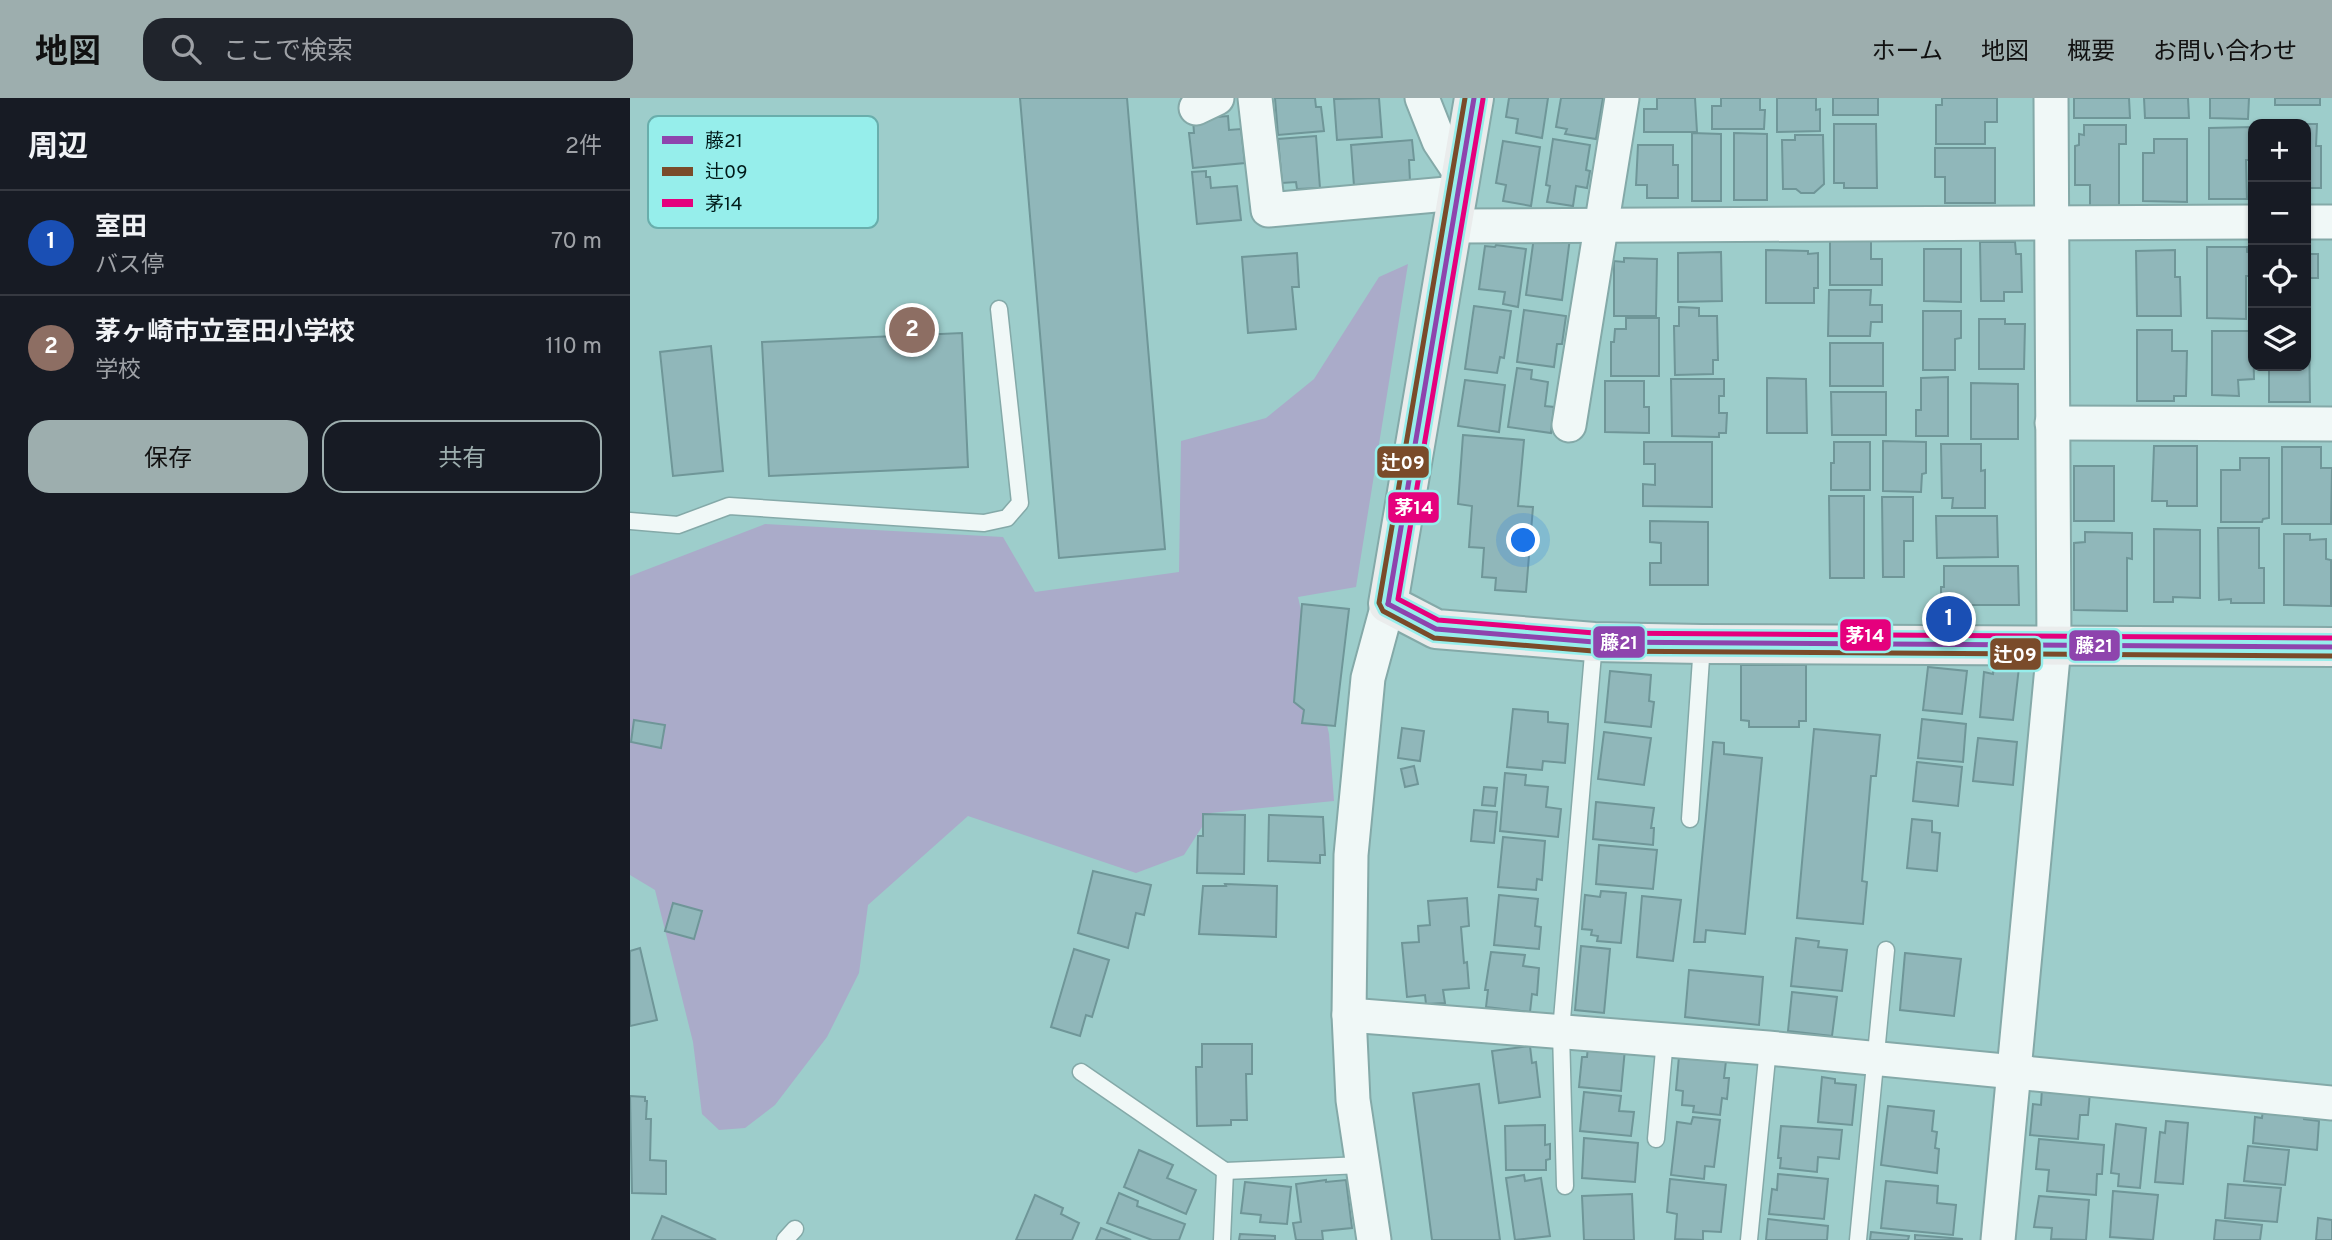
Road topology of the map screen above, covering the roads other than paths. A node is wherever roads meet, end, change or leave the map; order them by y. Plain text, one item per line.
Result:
1 (1255, 98) edge
2 (1422, 98) edge
3 (1474, 98) edge
4 (1622, 98) edge
5 (2051, 98) edge
6 (1458, 198) junction
7 (2051, 222) junction
8 (2248, 222) edge
9 (2311, 222) edge
10 (2332, 222) edge
11 (1602, 224) junction
12 (999, 309) dead end
13 (2052, 423) junction
14 (2332, 424) edge
15 (1569, 425) dead end
16 (630, 521) edge
17 (1388, 604) junction
18 (1594, 642) junction
19 (1702, 644) junction
20 (2054, 646) junction
21 (2332, 647) edge
22 (1690, 819) dead end
23 (1886, 950) dead end
24 (1349, 1014) junction
25 (1561, 1031) junction
26 (1665, 1040) junction
27 (1768, 1048) junction
28 (1875, 1059) junction
29 (1081, 1072) dead end
30 (2015, 1072) junction
31 (2332, 1103) edge
32 (1656, 1139) dead end
33 (1362, 1165) junction
34 (1225, 1171) junction
35 (1565, 1186) dead end
36 (1222, 1240) edge
37 (1374, 1240) edge
38 (1749, 1240) edge
39 (1858, 1240) edge
40 (1998, 1240) edge

1 - 6 street
2 - 6 street
3 - 6 street
4 - 11 street
5 - 7 street
6 - 11 street
6 - 17 street
7 - 8 street
7 - 11 street
7 - 13 street
9 - 10 street
11 - 15 street
12 - 16 lane
13 - 14 street
13 - 20 street
17 - 18 street
17 - 24 street
18 - 19 street
18 - 25 lane
19 - 20 street
19 - 22 lane
20 - 21 street
20 - 30 street
23 - 28 lane
24 - 25 street
24 - 33 street
25 - 26 street
25 - 35 lane
26 - 27 street
26 - 32 lane
27 - 28 street
27 - 38 lane
28 - 30 street
28 - 39 lane
29 - 34 lane
30 - 31 street
30 - 40 street
33 - 34 lane
33 - 37 street
34 - 36 lane

